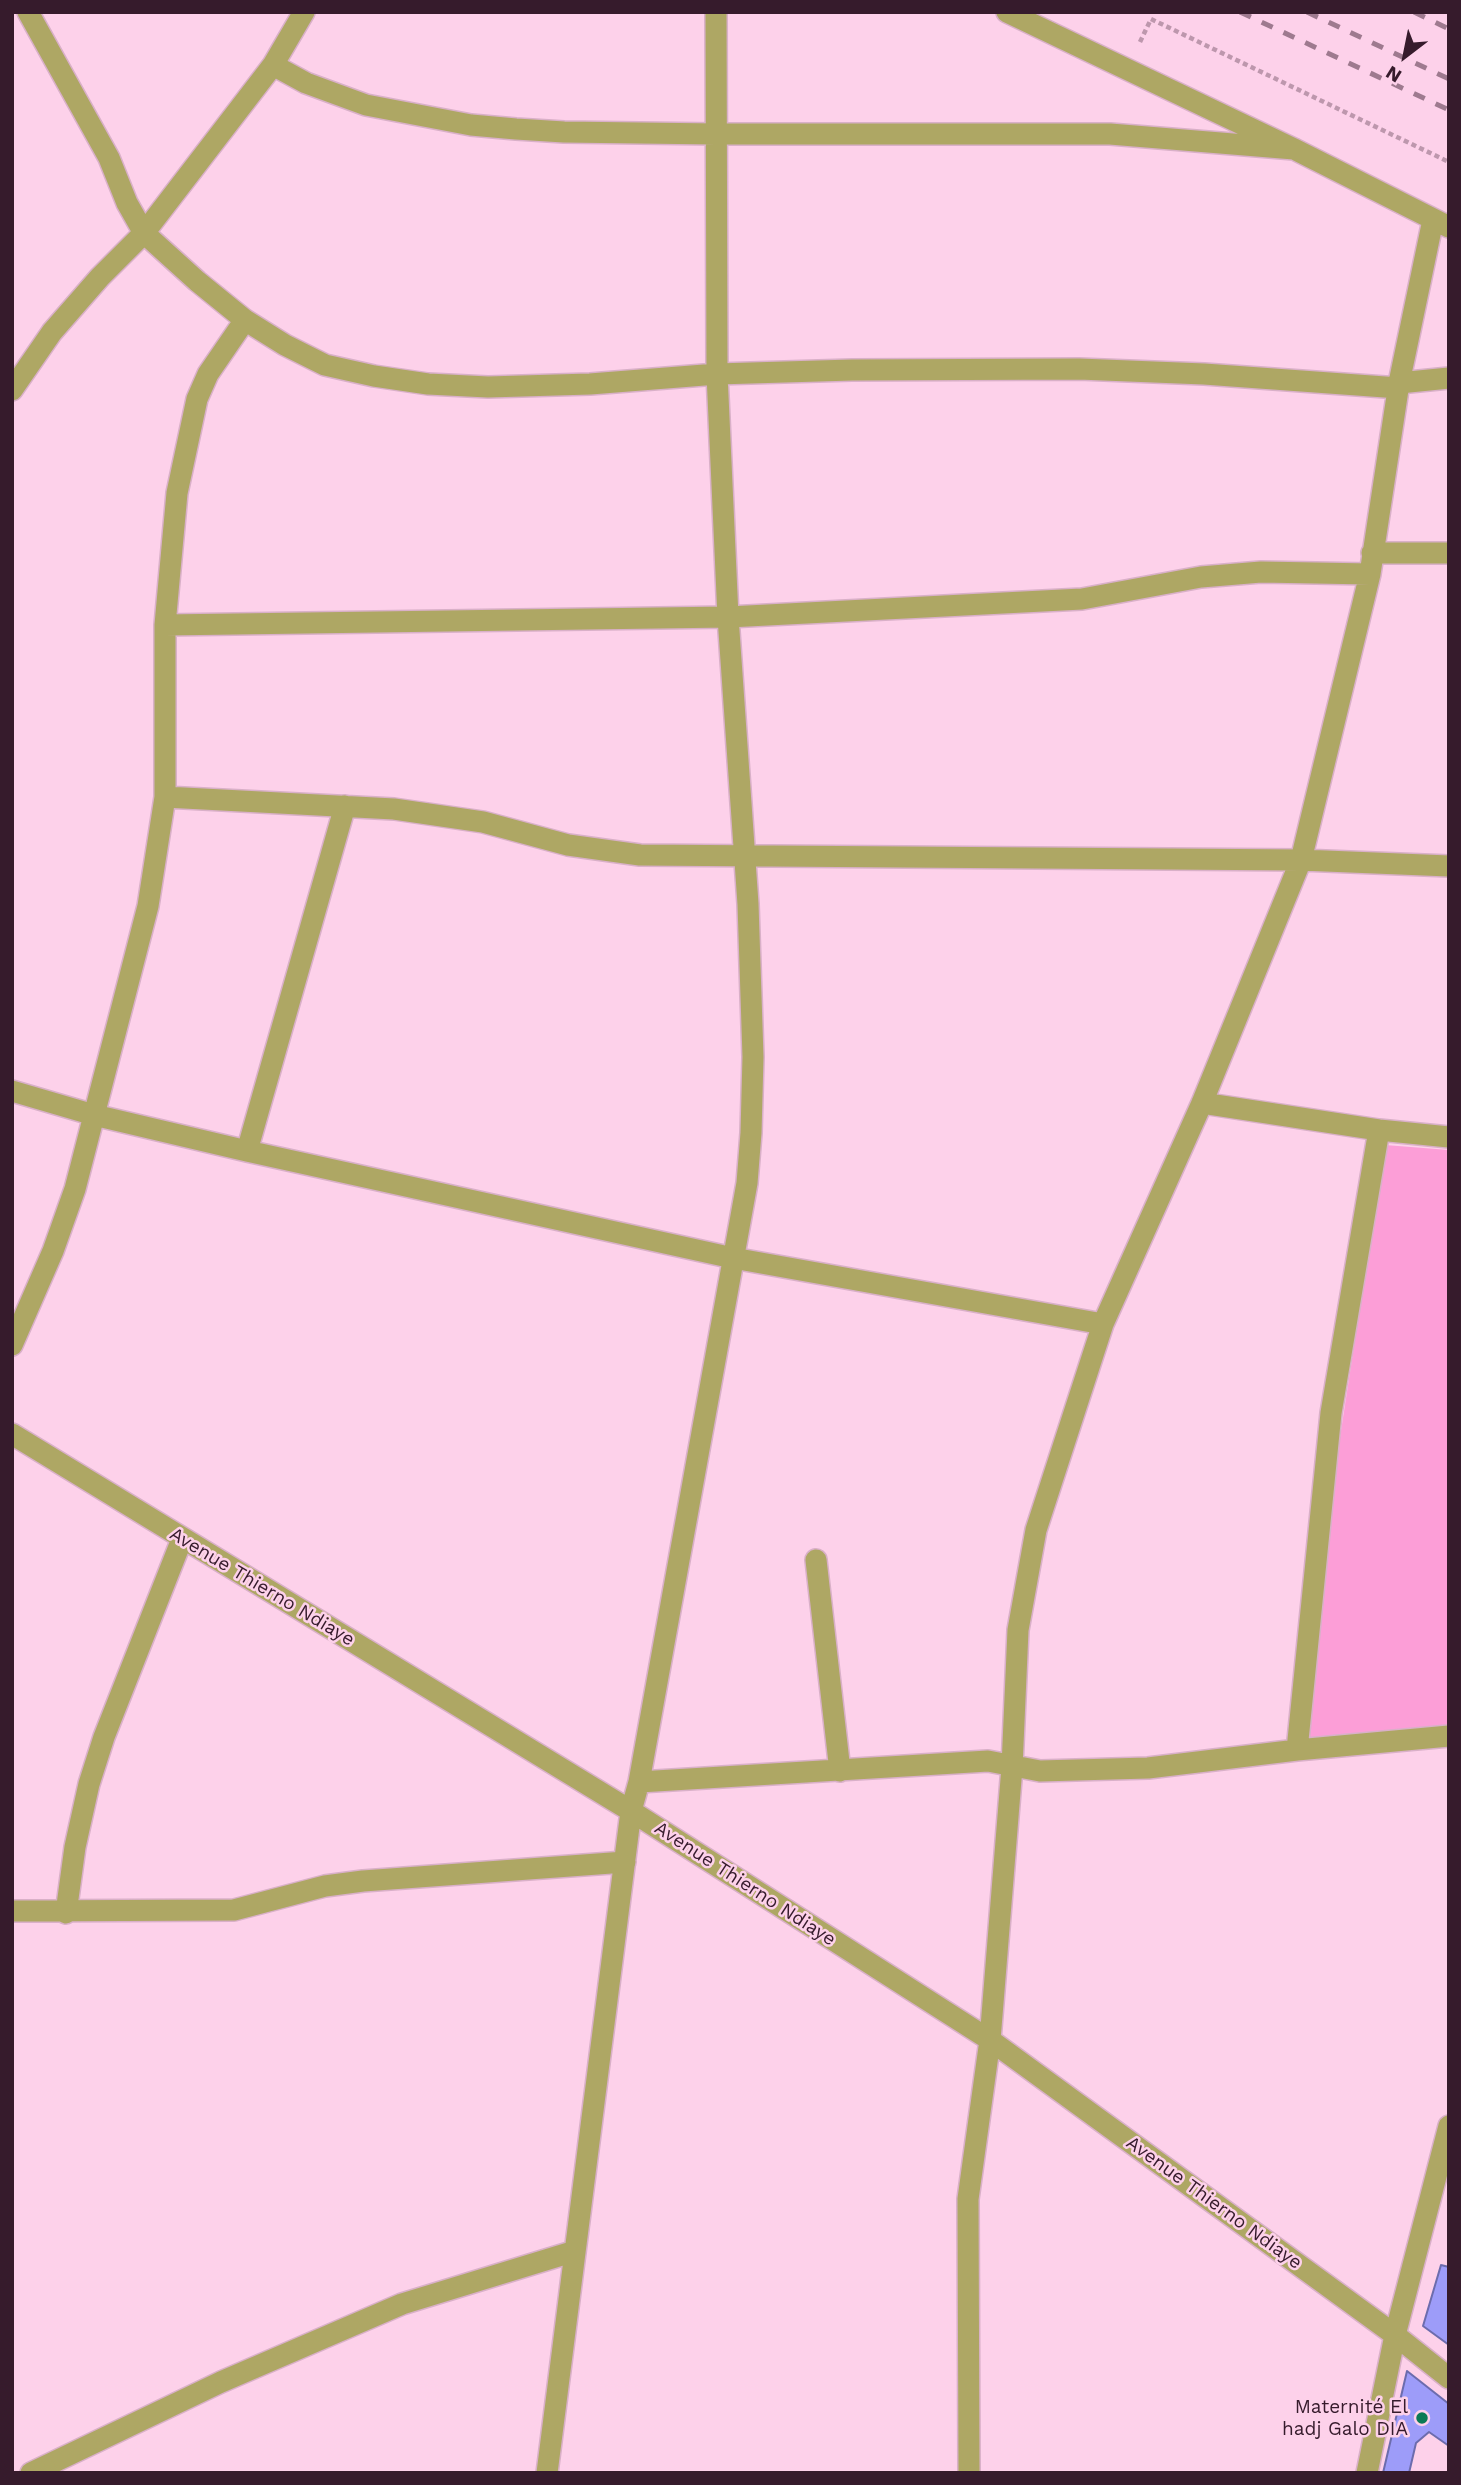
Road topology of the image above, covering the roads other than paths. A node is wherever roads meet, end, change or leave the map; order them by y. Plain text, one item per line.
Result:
1 (28, 12) edge
2 (304, 12) edge
3 (716, 12) edge
4 (1007, 12) edge
5 (273, 65) junction
6 (716, 134) junction
7 (1294, 149) junction
8 (1441, 224) edge
9 (144, 233) junction
10 (245, 320) junction
11 (717, 374) junction
12 (1449, 378) edge
13 (1399, 385) junction
14 (12, 390) edge
15 (1449, 553) edge
16 (1371, 563) junction
17 (728, 617) junction
18 (166, 625) junction
19 (165, 797) junction
20 (345, 806) junction
21 (745, 855) junction
22 (1301, 860) junction
23 (1449, 866) edge
24 (12, 1091) edge
25 (1202, 1103) junction
26 (94, 1115) junction
27 (1379, 1130) junction
28 (1449, 1137) edge
29 (247, 1151) junction
30 (733, 1258) junction
31 (1103, 1324) junction
32 (12, 1345) edge
33 (12, 1434) edge
34 (182, 1539) junction
35 (816, 1560) dead end
36 (1449, 1736) edge
37 (1297, 1750) junction
38 (1012, 1767) junction
39 (840, 1771) junction
40 (639, 1782) junction
41 (631, 1811) junction
42 (625, 1862) junction
43 (12, 1911) edge
44 (66, 1913) junction
45 (990, 2040) junction
46 (1449, 2126) edge
47 (575, 2251) junction
48 (1395, 2335) junction
49 (1449, 2378) edge
50 (31, 2473) edge
51 (547, 2473) edge
52 (969, 2473) edge
53 (1367, 2473) edge

1 - 9 street
2 - 5 street
3 - 6 street
4 - 7 street
5 - 6 street
5 - 9 street
6 - 7 street
6 - 11 street
7 - 8 street
8 - 13 street
9 - 10 street
9 - 14 street
10 - 11 street
10 - 18 street
11 - 13 street
11 - 17 street
12 - 13 street
13 - 16 street
15 - 16 street
16 - 17 street
16 - 22 street
17 - 18 street
17 - 21 street
18 - 19 street
19 - 20 street
19 - 26 street
20 - 21 street
20 - 29 street
21 - 22 street
21 - 30 street
22 - 23 street
22 - 25 street
24 - 26 street
25 - 27 street
25 - 31 street
26 - 29 street
26 - 32 street
27 - 28 street
27 - 37 street
29 - 30 street
30 - 31 street
30 - 40 street
31 - 38 street
33 - 34 street, Avenue Thierno Ndiaye
34 - 41 street, Avenue Thierno Ndiaye
34 - 44 street
35 - 39 street
36 - 37 street
37 - 38 street
38 - 39 street
38 - 45 street
39 - 40 street
40 - 41 street
41 - 42 street
41 - 45 street, Avenue Thierno Ndiaye
42 - 44 street
42 - 47 street
43 - 44 street
45 - 48 street, Avenue Thierno Ndiaye
45 - 52 street
46 - 48 street
47 - 50 street
47 - 51 street
48 - 49 street, Avenue Thierno Ndiaye
48 - 53 street

